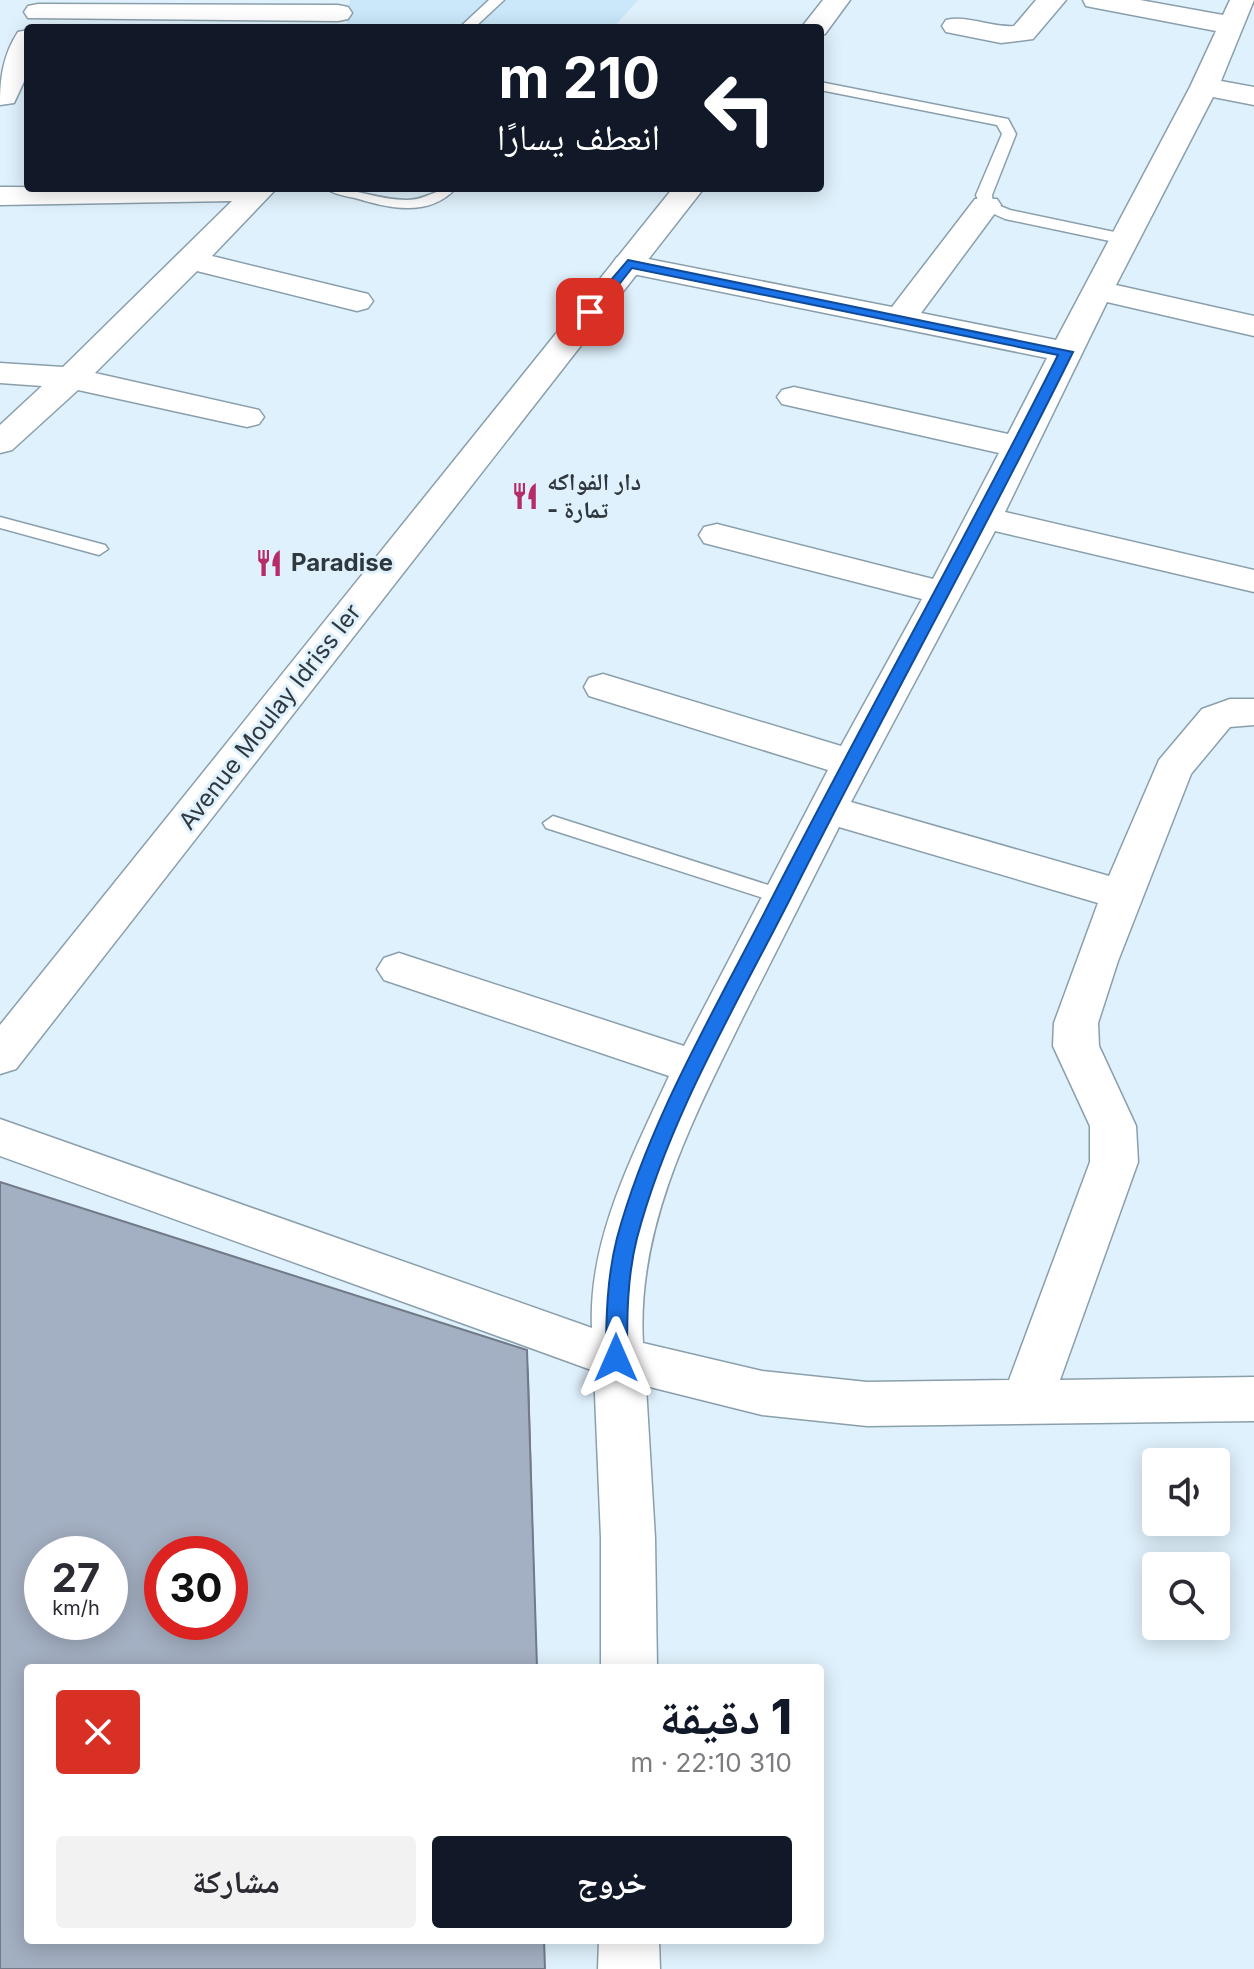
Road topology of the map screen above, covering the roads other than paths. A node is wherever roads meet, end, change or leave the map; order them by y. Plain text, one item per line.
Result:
1 (497, 0) edge
2 (837, 0) edge
3 (1053, 0) edge
4 (1096, 0) edge
5 (1237, 13) edge
6 (337, 14) edge
7 (35, 20) edge
8 (470, 24) edge
9 (818, 24) edge
10 (956, 26) dead end
11 (24, 55) edge
12 (824, 87) edge
13 (1204, 87) junction
14 (1254, 96) edge
15 (11, 97) edge
16 (173, 192) edge
17 (258, 192) edge
18 (350, 192) edge
19 (444, 192) edge
20 (686, 192) edge
21 (0, 196) edge
22 (986, 205) junction
23 (1124, 239) junction
24 (191, 260) junction
25 (628, 264) junction
26 (1097, 290) junction
27 (357, 301) dead end
28 (901, 318) junction
29 (1254, 326) edge
30 (1066, 352) junction
31 (0, 373) edge
32 (71, 378) junction
33 (794, 397) dead end
34 (247, 417) dead end
35 (0, 443) edge
36 (1019, 447) junction
37 (984, 518) junction
38 (0, 522) edge
39 (717, 535) dead end
40 (99, 549) dead end
41 (1254, 581) edge
42 (943, 593) junction
43 (603, 687) dead end
44 (1254, 712) edge
45 (851, 763) junction
46 (827, 809) junction
47 (553, 823) dead end
48 (1123, 895) junction
49 (782, 897) junction
50 (399, 969) dead end
51 (0, 1057) edge
52 (696, 1067) junction
53 (0, 1137) edge
54 (616, 1358) junction
55 (1254, 1399) edge
56 (1027, 1401) junction
57 (629, 1664) edge
58 (629, 1944) edge
59 (629, 1969) edge

1 - 8 lane
2 - 9 street
3 - 10 street
4 - 5 street
5 - 13 street
6 - 7 street
11 - 15 street
12 - 22 lane
13 - 14 street
13 - 23 street
16 - 21 street
17 - 24 street
18 - 19 lane
20 - 25 street, Avenue Moulay Idriss Ier
22 - 23 lane
22 - 28 street
23 - 26 street
24 - 27 street
24 - 32 street
25 - 28 street
25 - 51 street, Avenue Moulay Idriss Ier
26 - 29 street
26 - 30 street
28 - 30 street
30 - 36 street
31 - 32 street
32 - 34 street
32 - 35 street
33 - 36 street
36 - 37 street
37 - 41 street
37 - 42 street
38 - 40 lane
39 - 42 street
42 - 45 street
43 - 45 street
44 - 48 street
45 - 46 street
46 - 48 street
46 - 49 street
47 - 49 lane
48 - 56 street
49 - 52 street
50 - 52 street
52 - 54 street
53 - 54 street
54 - 56 street
54 - 57 street
55 - 56 street
58 - 59 street

